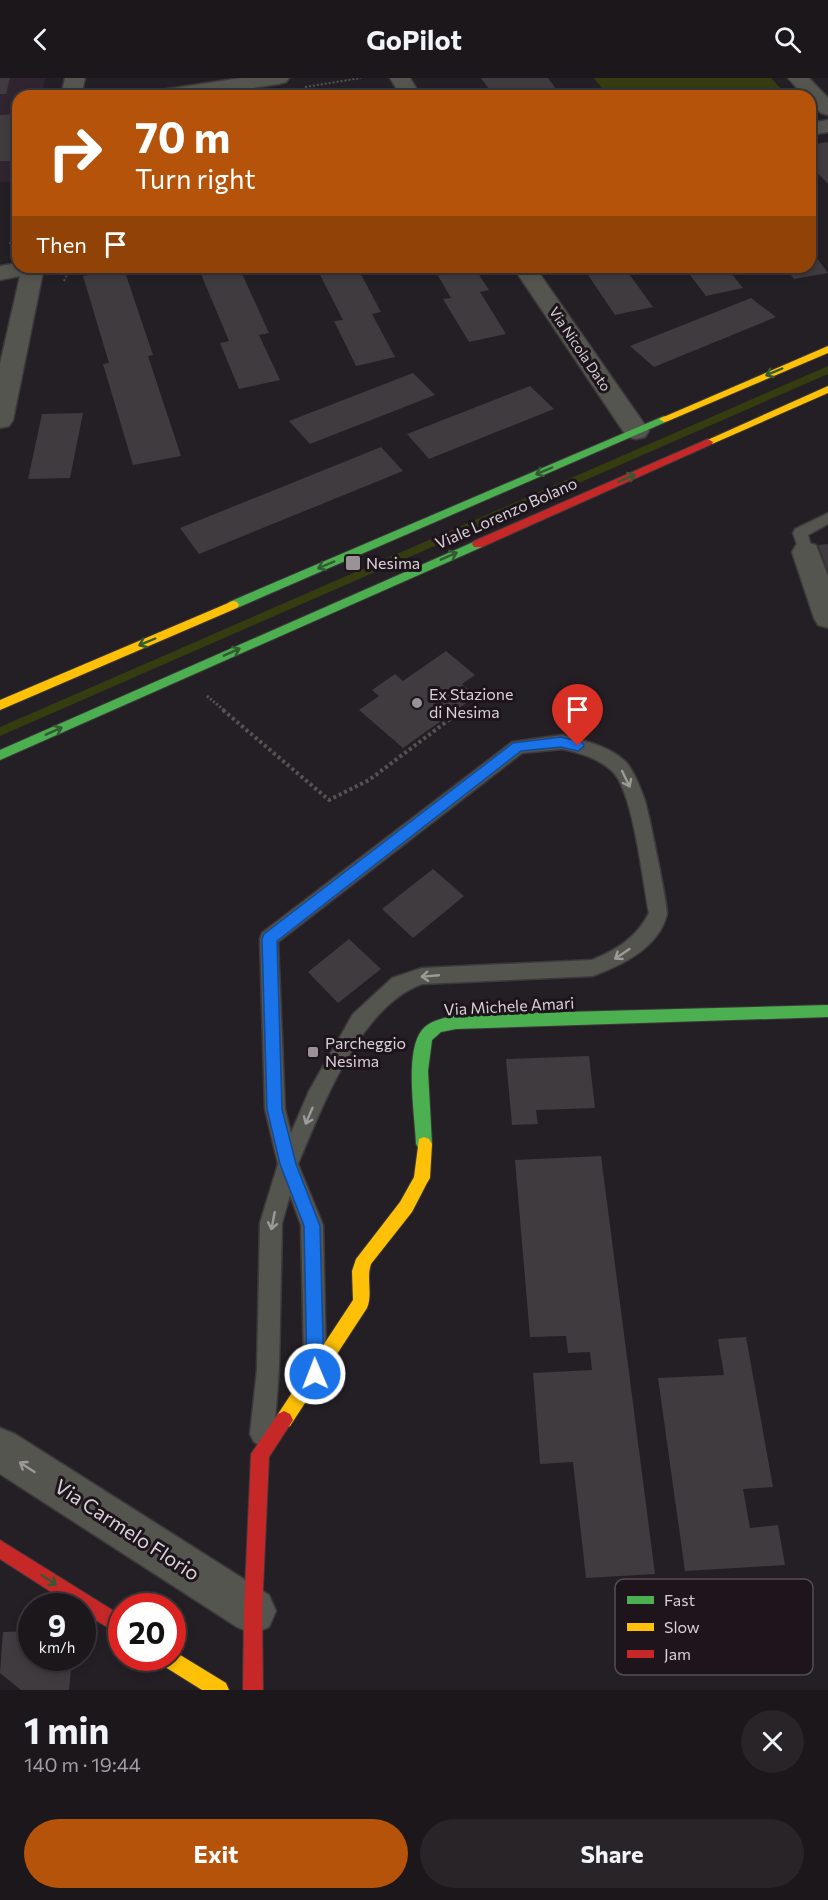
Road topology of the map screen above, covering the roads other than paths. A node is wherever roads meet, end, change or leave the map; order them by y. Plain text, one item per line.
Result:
1 (279, 78) edge
2 (798, 78) edge
3 (200, 90) edge
4 (810, 90) edge
5 (816, 97) edge
6 (828, 109) edge
7 (31, 273) edge
8 (528, 273) edge
9 (828, 349) edge
10 (828, 389) edge
11 (0, 420) edge
12 (636, 431) junction
13 (828, 519) edge
14 (806, 552) joint
15 (828, 618) edge
16 (0, 705) edge
17 (0, 755) edge
18 (828, 1011) edge
19 (288, 1164) junction
20 (315, 1374) junction
21 (0, 1449) edge
22 (260, 1454) junction
23 (0, 1549) edge
24 (253, 1611) junction
25 (108, 1618) edge
26 (186, 1669) edge
27 (219, 1690) edge
28 (253, 1690) edge

1 - 3 street
2 - 4 street
5 - 6 street
7 - 11 street
8 - 12 street, Via Nicola Dato
9 -> 12 main road, Viale Lorenzo Bolano
17 -> 10 main road, Viale Lorenzo Bolano
12 -> 16 main road, Viale Lorenzo Bolano
13 - 14 lane
14 - 15 street
18 - 20 main road, Via Michele Amari
19 -> 19 lane
19 - 20 lane
19 -> 22 lane
20 - 22 main road, Via Michele Amari
24 -> 21 street, Via Carmelo Florio
22 - 24 main road
23 -> 25 main road
24 - 28 main road
26 - 27 main road

